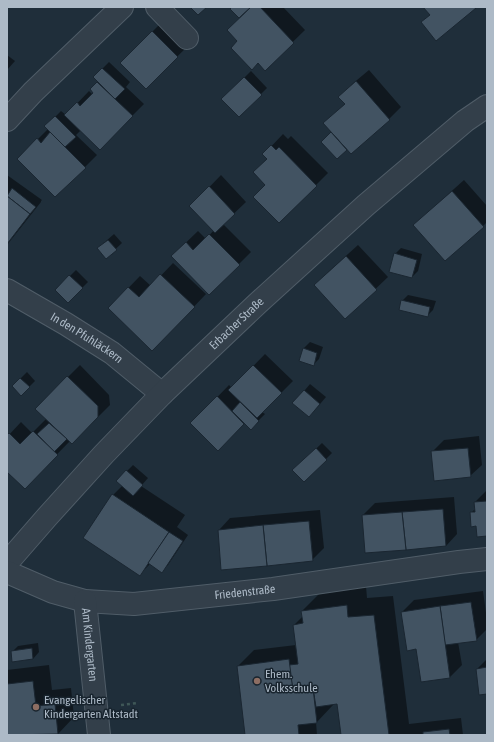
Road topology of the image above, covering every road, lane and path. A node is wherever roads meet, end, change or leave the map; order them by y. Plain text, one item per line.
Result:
1 (122, 7) edge
2 (156, 7) edge
3 (187, 38) dead end
4 (487, 106) edge
5 (7, 120) edge
6 (7, 290) edge
7 (162, 394) junction
8 (487, 559) edge
9 (7, 563) edge
10 (7, 572) edge
11 (85, 601) junction
12 (99, 735) edge

1 - 5 street
2 - 3 street
4 - 7 street, Erbacher Straße
6 - 7 street, In den Pfuhläckern
7 - 9 street, Erbacher Straße
8 - 11 street, Friedenstraße
10 - 11 street, Friedenstraße
11 - 12 street, Am Kindergarten

